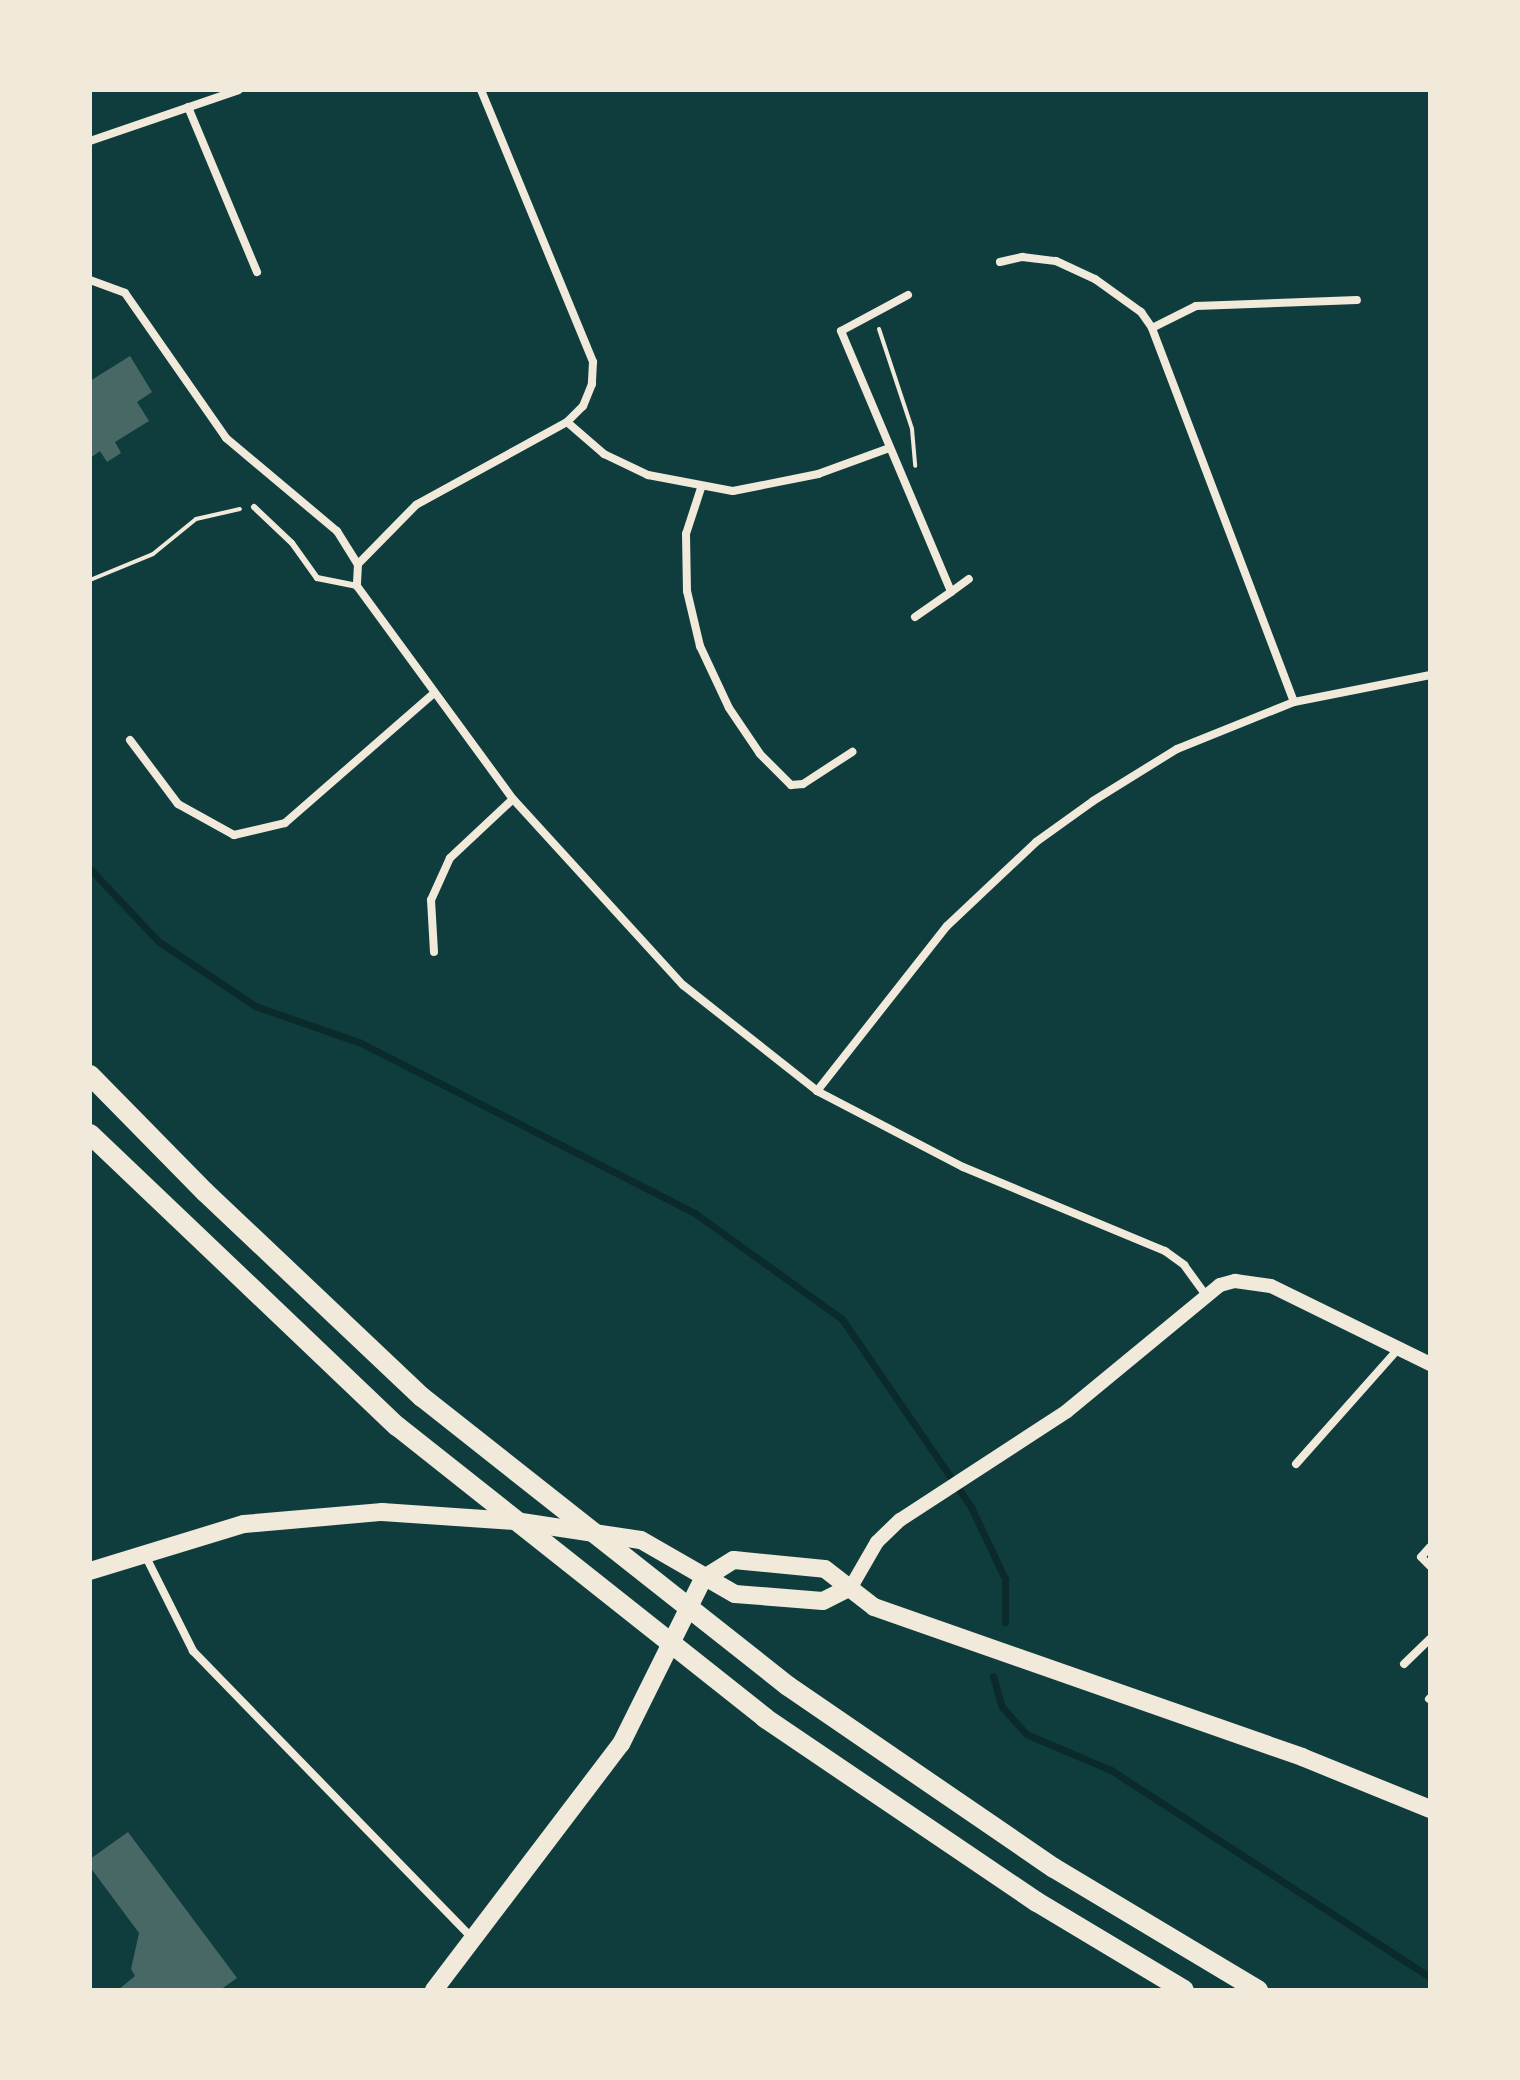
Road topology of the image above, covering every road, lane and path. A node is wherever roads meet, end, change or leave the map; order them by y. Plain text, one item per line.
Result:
1 (239, 90) edge
2 (481, 90) edge
3 (188, 107) junction
4 (90, 141) edge
5 (1000, 262) dead end
6 (257, 272) dead end
7 (90, 280) edge
8 (908, 295) dead end
9 (1357, 300) dead end
10 (879, 323) dead end
11 (1152, 328) junction
12 (567, 422) junction
13 (889, 448) junction
14 (701, 488) junction
15 (910, 497) junction
16 (254, 507) joint
17 (358, 564) junction
18 (969, 579) dead end
19 (90, 580) edge
20 (357, 586) junction
21 (951, 592) junction
22 (915, 617) dead end
23 (1430, 675) edge
24 (433, 694) junction
25 (1294, 702) junction
26 (130, 740) dead end
27 (852, 752) dead end
28 (513, 799) junction
29 (434, 952) dead end
30 (90, 1075) edge
31 (817, 1091) junction
32 (90, 1134) edge
33 (1204, 1293) junction
34 (1398, 1349) junction
35 (1430, 1364) edge
36 (1296, 1464) dead end
37 (1430, 1547) edge
38 (144, 1552) junction
39 (1430, 1566) edge
40 (90, 1571) edge
41 (703, 1579) junction
42 (851, 1587) junction
43 (1430, 1639) edge
44 (1404, 1664) dead end
45 (1430, 1809) edge
46 (472, 1938) junction
47 (443, 1987) edge
48 (1184, 1990) edge
49 (1258, 1990) edge

1 - 3 street
2 - 12 street
3 - 4 street
3 - 6 street
5 - 11 street
7 - 17 street
8 - 13 street
9 - 11 street
10 - 15 path
11 - 25 street
12 - 14 street
12 - 17 street
13 - 14 street
13 - 15 street
14 - 27 street
15 - 21 street
16 - 19 path
16 - 20 lane
17 - 20 street
18 - 21 street
20 - 24 street
21 - 22 street
23 - 25 street
24 - 26 street
24 - 28 street
25 - 31 street
28 - 29 street
28 - 31 street
30 - 49 highway
31 - 33 street
32 - 48 highway
33 - 34 street
33 - 42 street
34 - 35 street
34 - 36 street
37 - 39 street
38 - 40 main road
38 - 41 main road
38 - 46 street
41 - 42 main road
41 - 42 main road
41 - 46 main road
42 - 45 main road
43 - 44 street
46 - 47 main road

